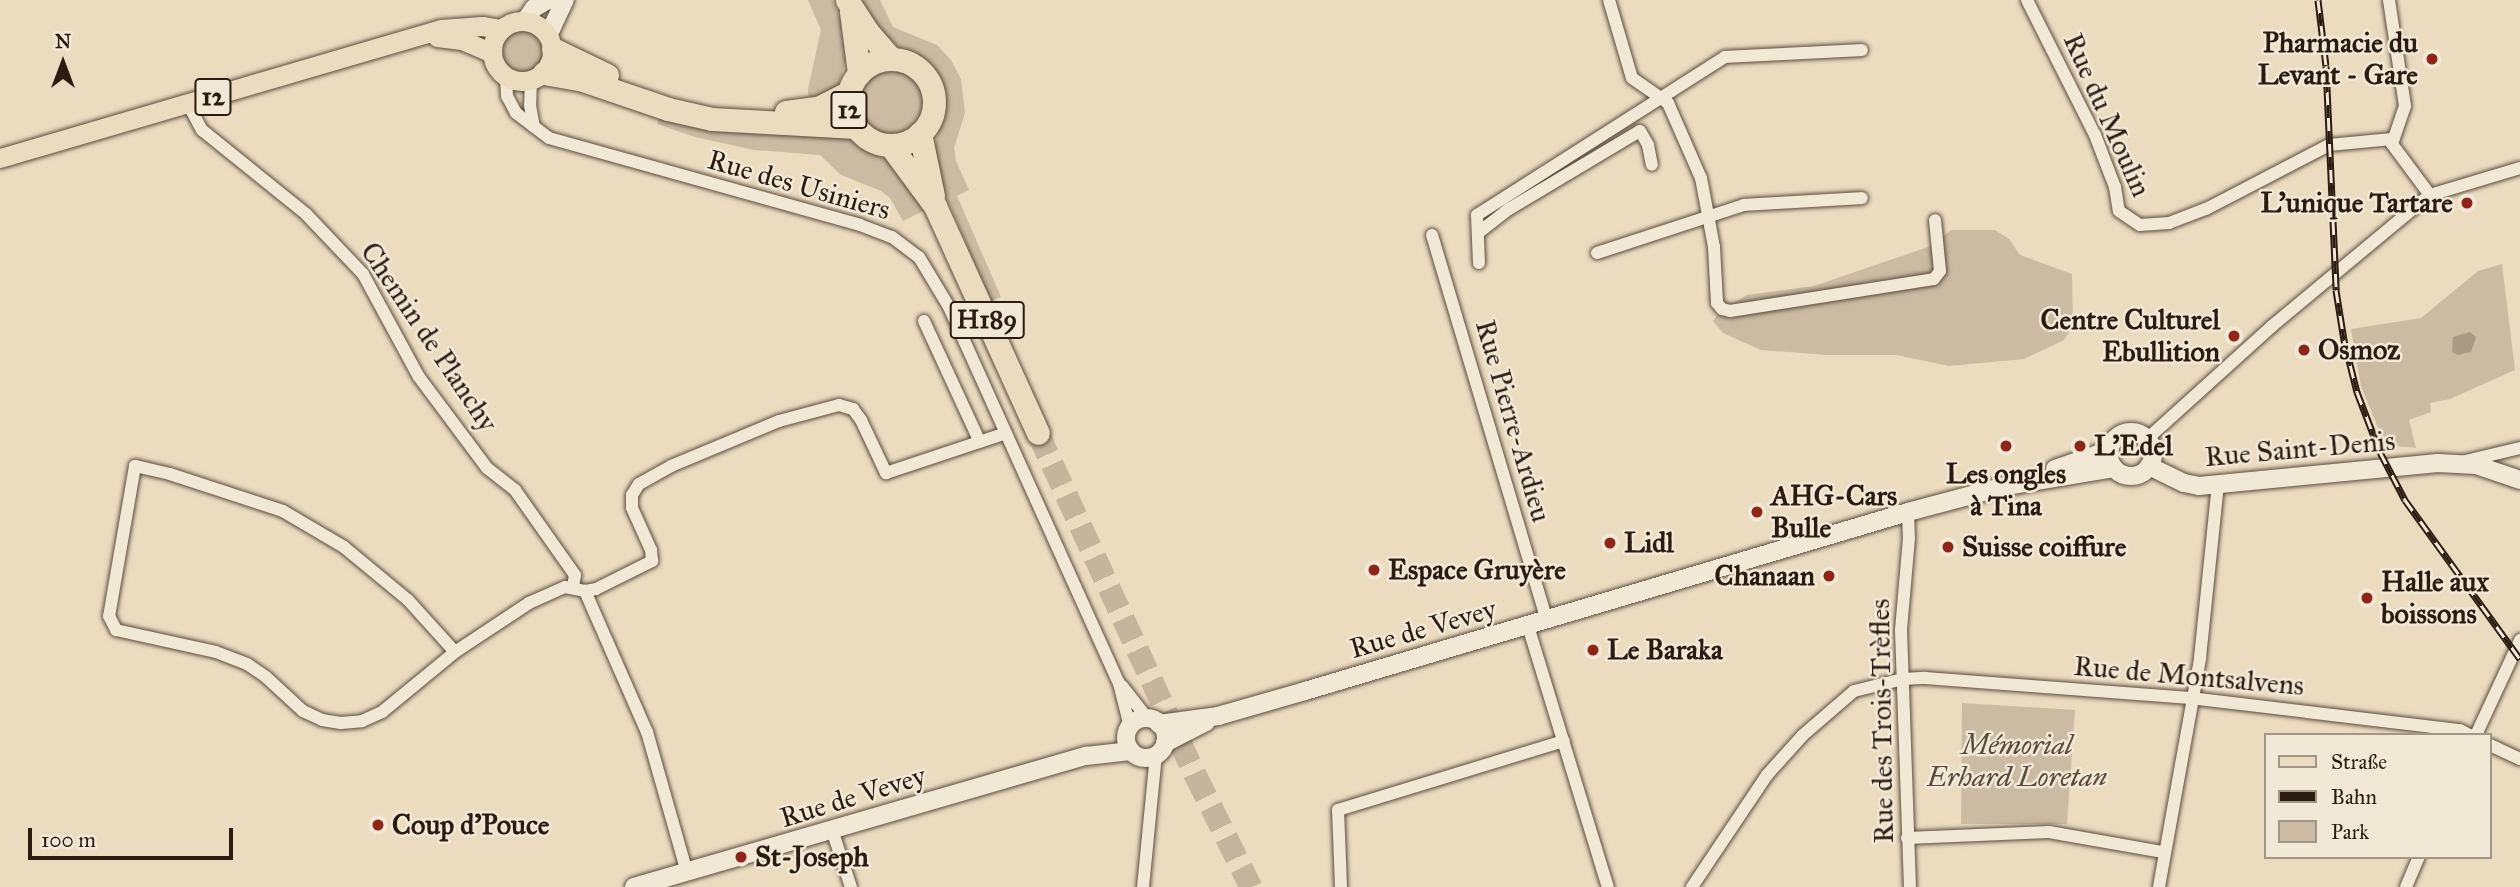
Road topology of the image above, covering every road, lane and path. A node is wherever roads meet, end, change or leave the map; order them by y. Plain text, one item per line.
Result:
1 (548, 0) edge
2 (565, 0) edge
3 (1609, 0) edge
4 (2027, 0) edge
5 (2389, 0) edge
6 (849, 3) edge
7 (525, 21) junction
8 (502, 29) junction
9 (425, 35) junction
10 (551, 42) junction
11 (1862, 50) dead end
12 (492, 53) junction
13 (891, 59) junction
14 (538, 76) junction
15 (506, 77) junction
16 (854, 83) junction
17 (1660, 96) junction
18 (188, 104) junction
19 (1621, 122) junction
20 (534, 127) junction
21 (856, 127) junction
22 (920, 133) junction
23 (1631, 137) junction
24 (2392, 139) junction
25 (890, 145) junction
26 (0, 158) edge
27 (1651, 165) dead end
28 (2520, 168) edge
29 (2430, 195) junction
30 (1519, 196) junction
31 (1862, 198) dead end
32 (935, 206) junction
33 (1708, 216) junction
34 (1935, 220) dead end
35 (1433, 235) dead end
36 (1597, 253) dead end
37 (1479, 263) dead end
38 (924, 321) dead end
39 (1006, 433) junction
40 (1038, 433) tunnel mouth
41 (2147, 439) junction
42 (980, 442) junction
43 (2520, 448) edge
44 (2112, 459) junction
45 (2460, 463) junction
46 (2149, 466) junction
47 (2520, 480) edge
48 (2218, 485) junction
49 (1908, 512) junction
50 (579, 588) junction
51 (1547, 621) junction
52 (1528, 626) junction
53 (2520, 640) edge
54 (455, 652) junction
55 (1903, 679) junction
56 (1119, 683) junction
57 (2190, 698) junction
58 (1218, 716) junction
59 (1153, 721) junction
60 (1128, 730) junction
61 (2462, 733) edge
62 (2477, 733) edge
63 (1564, 741) junction
64 (2492, 745) edge
65 (1161, 749) junction
66 (1131, 751) junction
67 (1086, 756) junction
68 (2520, 759) edge
69 (832, 830) junction
70 (1907, 838) junction
71 (2163, 852) junction
72 (2418, 859) edge
73 (687, 872) junction
74 (634, 887) edge
75 (851, 887) edge
76 (1143, 887) edge
77 (1341, 887) edge
78 (1608, 887) edge
79 (1692, 887) edge
80 (1910, 887) edge
81 (2159, 887) edge
82 (2406, 887) edge

1 - 7 main road
2 - 10 main road
3 - 17 street
4 - 24 street, Rue du Moulin
5 - 24 street
6 - 13 highway
6 - 16 highway
7 - 8 main road, 12
7 - 10 main road, 12
8 - 9 main road, 12
8 - 12 main road
9 - 12 main road, 12
9 - 18 main road, 12
10 - 14 main road
10 - 16 highway, 12
11 - 17 street
12 - 15 main road
13 - 16 highway, 12
13 - 22 highway, 12
14 - 15 main road, 12
14 - 20 street
14 - 21 highway, 12
15 - 20 street, Rue des Usiniers
16 - 21 highway, 12
17 - 19 street
17 - 33 street
18 - 26 main road, 12
18 - 50 street, Chemin de Planchy
19 - 23 street
19 - 30 street
20 - 39 street, Rue des Usiniers
21 - 25 highway, 12
22 - 25 highway, 12
22 - 32 highway
23 - 27 street
23 - 30 street
24 - 29 street
25 - 32 highway
28 - 29 street
29 - 41 street
30 - 37 street
31 - 33 street
32 - 40 highway, H189
33 - 34 street
33 - 36 street
35 - 51 street, Rue Pierre-Ardieu
38 - 42 street
39 - 42 street
39 - 56 street, Rue des Usiniers
41 - 44 main road
41 - 46 main road
42 - 50 street
43 - 45 street, Rue Saint-Denis
44 - 46 main road
44 - 49 main road, Rue de Vevey
45 - 47 main road, Rue Saint-Denis
45 - 48 main road, Rue Saint-Denis
46 - 48 main road, Rue Saint-Denis
48 - 57 street
49 - 51 main road, Rue de Vevey
49 - 55 street, Rue des Trois-Trèfles
50 - 54 street
50 - 73 street, Chemin de Planchy
51 - 52 main road, Rue de Vevey
52 - 58 main road, Rue de Vevey
52 - 63 street
53 - 62 street
54 - 54 street
55 - 57 street, Rue de Montsalvens
55 - 70 street, Rue des Trois-Trèfles
55 - 79 street, Rue de Montsalvens
56 - 59 street, Rue des Usiniers
56 - 60 street, Rue des Usiniers
57 - 61 street, Rue de Montsalvens
57 - 71 street
58 - 59 main road, Rue de Vevey
58 - 65 main road, Rue de Vevey
59 - 60 main road, Rue de Vevey
59 - 65 main road
60 - 66 main road
60 - 67 main road, Rue de Vevey
63 - 77 street
63 - 78 street
64 - 68 street
65 - 66 main road, Rue de Vevey
65 - 76 street
66 - 67 main road, Rue de Vevey
67 - 69 main road, Rue de Vevey
69 - 73 main road, Rue de Vevey
69 - 75 street
70 - 71 street
70 - 80 street, Rue des Trois-Trèfles
71 - 81 street
72 - 82 street
73 - 74 main road, Rue de Vevey

